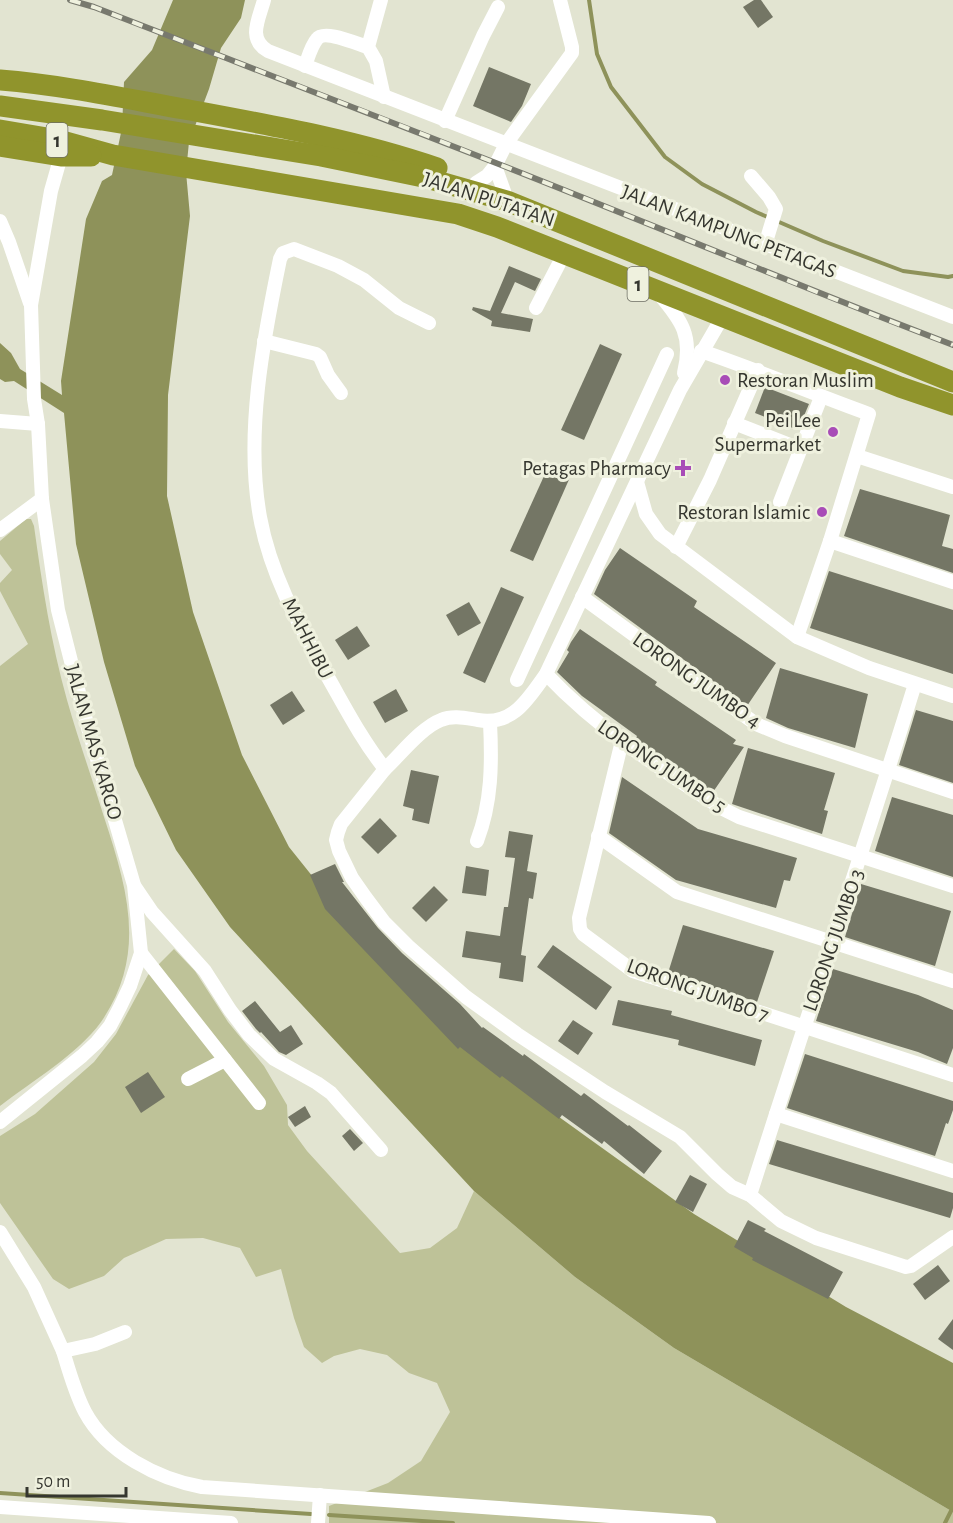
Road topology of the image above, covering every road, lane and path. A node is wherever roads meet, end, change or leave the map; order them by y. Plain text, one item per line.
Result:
1 (264, 0) edge
2 (381, 0) edge
3 (561, 0) edge
4 (498, 7) dead end
5 (368, 47) junction
6 (305, 66) junction
7 (0, 80) edge
8 (384, 97) junction
9 (0, 106) edge
10 (446, 121) junction
11 (0, 129) edge
12 (506, 144) junction
13 (0, 146) edge
14 (324, 146) junction
15 (113, 155) junction
16 (61, 156) junction
17 (495, 166) junction
18 (751, 177) dead end
19 (476, 183) junction
20 (506, 194) junction
21 (532, 211) junction
22 (0, 221) edge
23 (766, 240) junction
24 (564, 254) junction
25 (656, 291) junction
26 (31, 305) junction
27 (536, 308) dead end
28 (723, 316) junction
29 (953, 317) edge
30 (429, 323) dead end
31 (264, 341) junction
32 (701, 351) junction
33 (667, 354) dead end
34 (758, 370) junction
35 (953, 382) edge
36 (680, 390) junction
37 (341, 393) dead end
38 (821, 397) junction
39 (953, 405) edge
40 (0, 421) edge
41 (734, 423) junction
42 (38, 424) junction
43 (800, 449) junction
44 (857, 456) junction
45 (637, 482) junction
46 (953, 487) edge
47 (42, 500) junction
48 (780, 502) dead end
49 (0, 530) edge
50 (830, 541) junction
51 (676, 547) junction
52 (953, 582) edge
53 (582, 597) junction
54 (796, 637) junction
55 (531, 651) junction
56 (548, 668) junction
57 (517, 680) dead end
58 (915, 684) junction
59 (953, 696) edge
60 (490, 722) junction
61 (622, 741) junction
62 (385, 769) junction
63 (888, 770) junction
64 (953, 792) edge
65 (598, 836) junction
66 (477, 841) dead end
67 (861, 856) junction
68 (134, 885) junction
69 (953, 886) edge
70 (832, 942) junction
71 (141, 953) junction
72 (953, 981) edge
73 (803, 1027) junction
74 (225, 1060) junction
75 (953, 1075) edge
76 (188, 1079) dead end
77 (259, 1103) dead end
78 (776, 1114) junction
79 (0, 1122) edge
80 (381, 1150) dead end
81 (953, 1171) edge
82 (750, 1195) junction
83 (0, 1232) edge
84 (953, 1237) edge
85 (4, 1248) edge
86 (125, 1332) dead end
87 (63, 1351) junction
88 (320, 1495) junction
89 (0, 1507) edge
90 (231, 1523) edge
91 (318, 1523) edge
92 (709, 1523) edge

1 - 6 street, JALAN KAMPUNG PETAGAS
2 - 5 street
3 - 12 street
4 - 10 street
5 - 6 street
5 - 8 street
6 - 8 street, JALAN KAMPUNG PETAGAS
7 - 14 highway
8 - 10 street, JALAN KAMPUNG PETAGAS
9 - 14 highway, JALAN PUTATAN / 1
10 - 12 street, JALAN KAMPUNG PETAGAS
11 - 15 highway, JALAN PUTATAN / 1
12 - 17 street
12 - 23 street, JALAN KAMPUNG PETAGAS
13 - 16 highway
14 - 19 highway
14 - 21 highway, JALAN PUTATAN / 1
15 - 16 highway
15 - 24 highway, JALAN PUTATAN / 1
16 - 26 street, JALAN MAS KARGO
17 - 19 street
17 - 20 street
18 - 23 street
19 - 20 highway
20 - 21 highway
21 - 35 highway, JALAN PUTATAN / 1
22 - 26 street, JALAN MAS KARGO
23 - 29 street, JALAN KAMPUNG PETAGAS
24 - 25 highway, JALAN PUTATAN / 1
24 - 27 street
25 - 28 highway, JALAN PUTATAN / 1
25 - 36 street
26 - 42 street, JALAN MAS KARGO
28 - 32 street
28 - 39 highway, JALAN PUTATAN / 1
30 - 31 street, MAHHIBU
31 - 37 street
31 - 62 street, MAHHIBU
32 - 34 street
32 - 36 street
33 - 55 street
34 - 38 street
34 - 41 street
36 - 45 street
38 - 43 street
38 - 44 street
40 - 42 street
41 - 43 street
41 - 51 street
42 - 47 street, JALAN MAS KARGO
43 - 48 street
44 - 46 street
44 - 50 street
45 - 51 street
45 - 53 street
47 - 49 street
47 - 68 street, JALAN MAS KARGO
50 - 52 street
50 - 54 street
51 - 54 street
53 - 56 street
53 - 63 street, LORONG JUMBO 4
54 - 58 street
55 - 56 street, LORONG JUMBO 5
55 - 57 street
56 - 60 street
56 - 61 street, LORONG JUMBO 5
58 - 59 street
58 - 63 street, LORONG JUMBO 3
60 - 62 street
60 - 66 street
61 - 65 street, LORONG JUMBO 7
61 - 67 street, LORONG JUMBO 5
62 - 82 street
63 - 64 street, LORONG JUMBO 4
63 - 67 street, LORONG JUMBO 3
65 - 70 street
65 - 73 street, LORONG JUMBO 7
67 - 69 street, LORONG JUMBO 5
67 - 70 street, LORONG JUMBO 3
68 - 71 street, JALAN MAS KARGO
68 - 80 street
70 - 72 street
70 - 73 street, LORONG JUMBO 3
71 - 74 street
71 - 79 street, JALAN MAS KARGO
73 - 75 street, LORONG JUMBO 7
73 - 78 street, LORONG JUMBO 3
74 - 76 street
74 - 77 street
78 - 81 street
78 - 82 street, LORONG JUMBO 3
82 - 84 street
83 - 85 street
85 - 87 street
86 - 87 street
87 - 88 street
88 - 91 street
88 - 92 street
89 - 90 street

